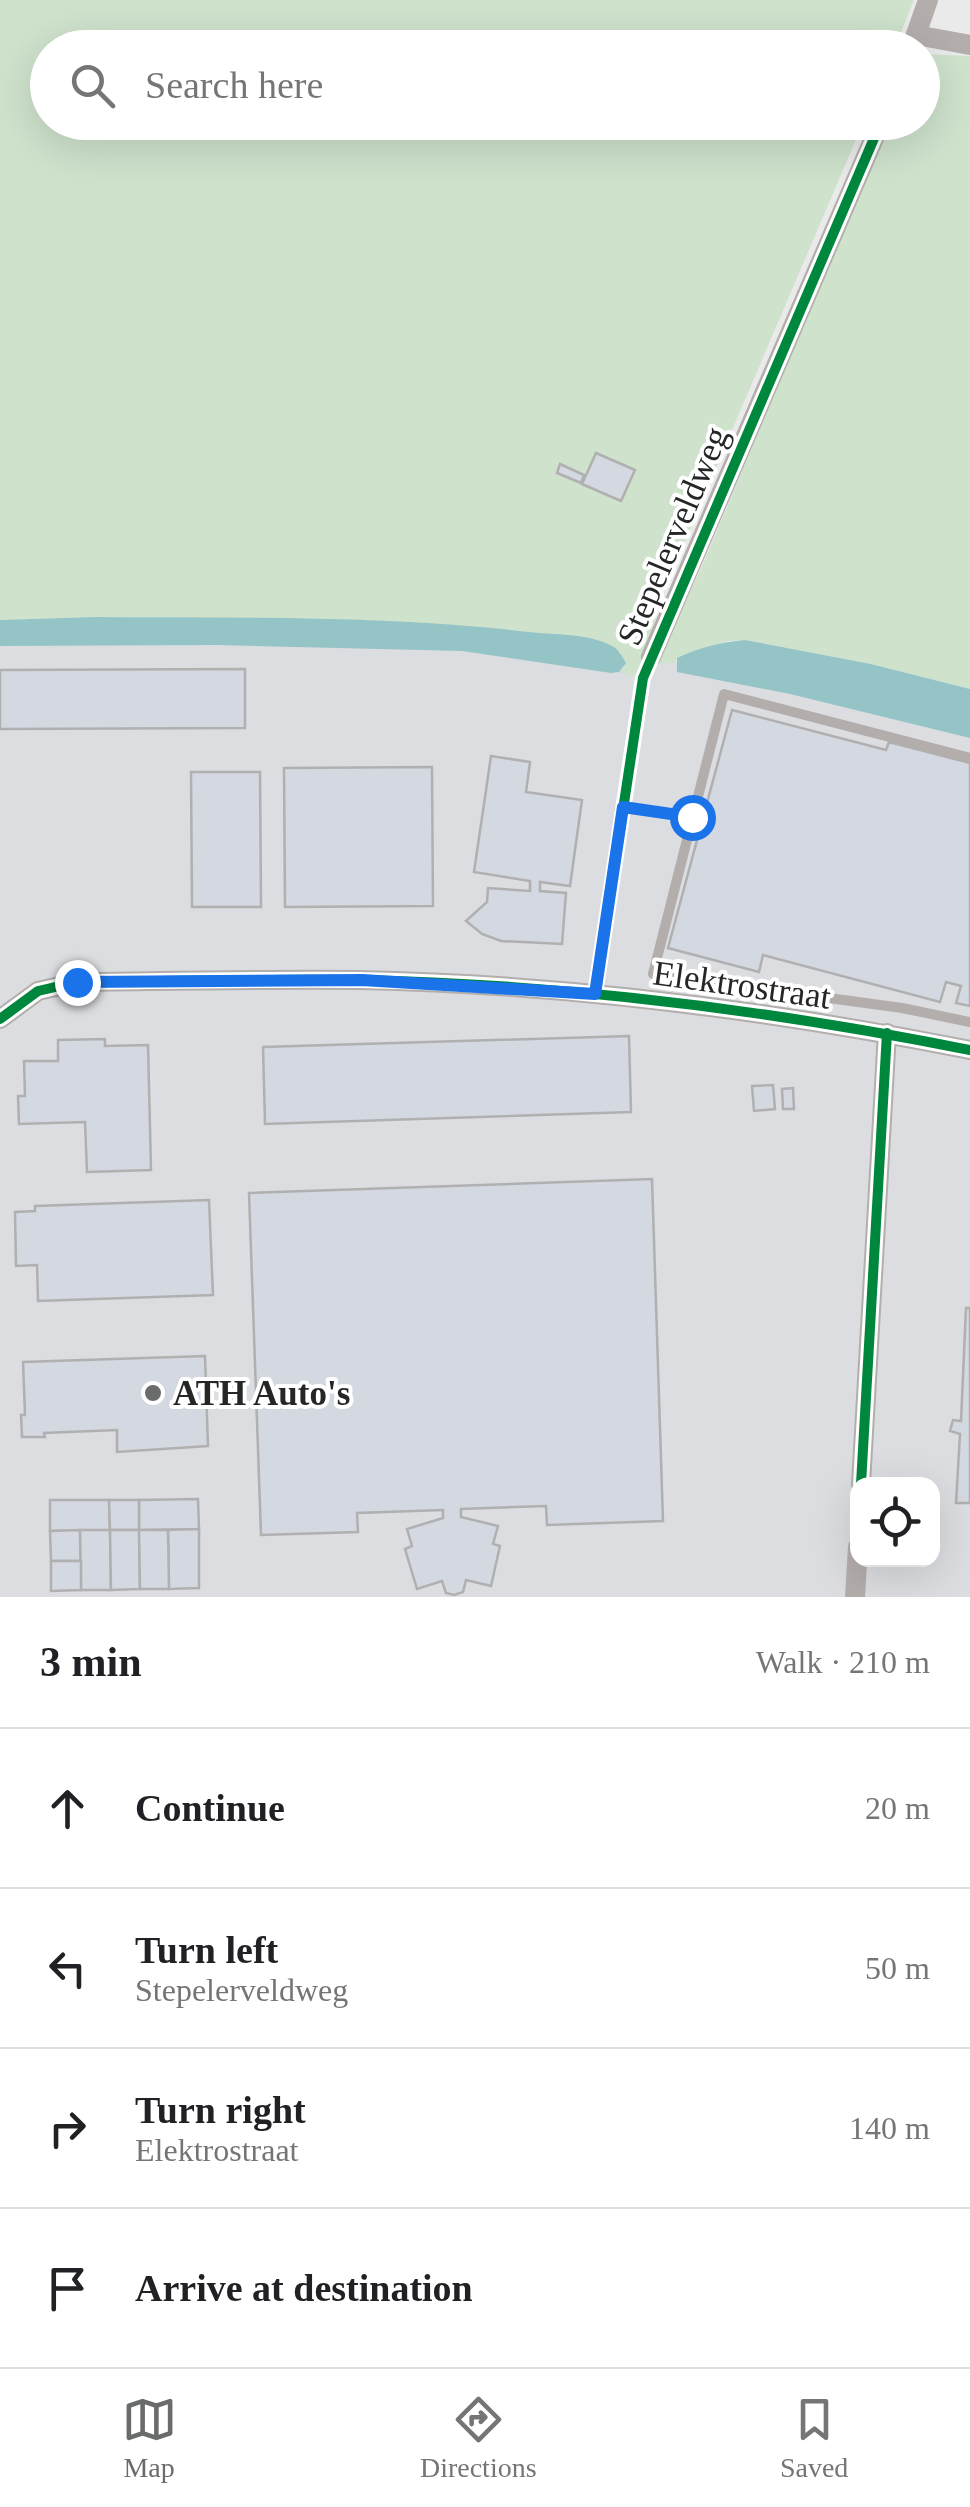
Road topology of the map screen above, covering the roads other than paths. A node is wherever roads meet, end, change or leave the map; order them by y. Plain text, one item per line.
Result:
1 (928, 0) edge
2 (918, 30) edge
3 (940, 43) edge
4 (970, 45) edge
5 (873, 140) edge
6 (651, 657) dead end
7 (970, 758) edge
8 (623, 807) dead end
9 (692, 817) junction
10 (797, 992) junction
11 (902, 1008) junction
12 (0, 1019) edge
13 (793, 1019) junction
14 (970, 1022) edge
15 (886, 1034) junction
16 (970, 1050) edge
17 (861, 1477) edge
18 (857, 1567) edge
19 (855, 1597) edge

1 - 2 street
3 - 4 street
5 - 6 street, Stepelerveldweg
7 - 9 lane
8 - 9 lane
9 - 10 lane
10 - 11 lane
10 - 13 lane
11 - 14 lane
11 - 15 lane
12 - 13 street, Elektrostraat
13 - 15 street, Elektrostraat
15 - 16 street, Elektrostraat
15 - 17 street
18 - 19 street

